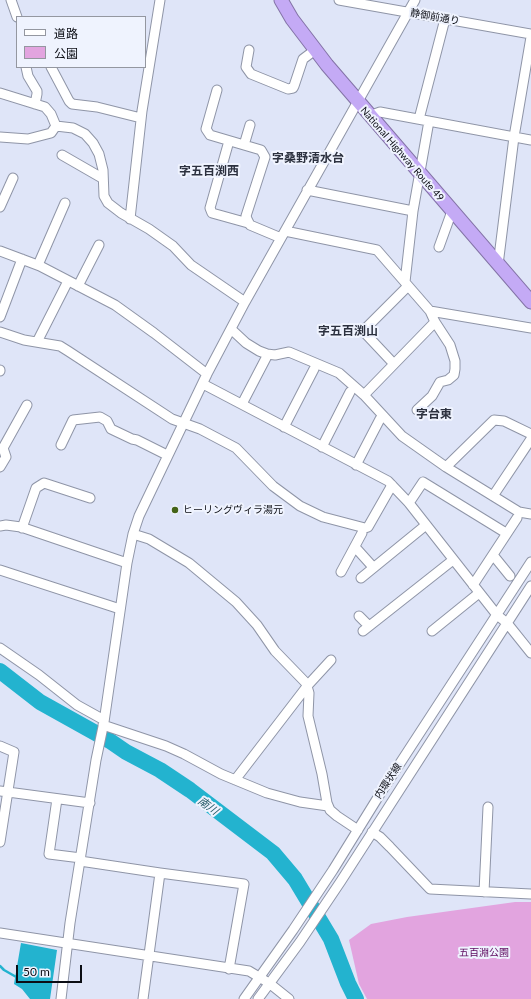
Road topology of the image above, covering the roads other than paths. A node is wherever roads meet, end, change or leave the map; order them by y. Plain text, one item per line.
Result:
1 (11, 0) edge
2 (160, 0) edge
3 (281, 0) edge
4 (344, 0) edge
5 (415, 0) edge
6 (408, 12) junction
7 (17, 16) edge
8 (445, 19) junction
9 (531, 34) edge
10 (531, 37) edge
11 (249, 50) dead end
12 (315, 50) junction
13 (26, 68) edge
14 (52, 68) edge
15 (217, 90) dead end
16 (0, 93) edge
17 (358, 102) junction
18 (35, 104) junction
19 (369, 116) junction
20 (141, 118) junction
21 (419, 119) junction
22 (429, 121) junction
23 (250, 125) dead end
24 (56, 126) junction
25 (0, 137) edge
26 (514, 138) junction
27 (531, 140) edge
28 (229, 141) junction
29 (244, 145) junction
30 (62, 155) dead end
31 (419, 174) junction
32 (13, 178) dead end
33 (102, 178) junction
34 (307, 190) junction
35 (65, 203) dead end
36 (0, 207) edge
37 (413, 211) junction
38 (452, 211) junction
39 (130, 219) junction
40 (248, 223) junction
41 (283, 234) junction
42 (99, 245) dead end
43 (439, 247) dead end
44 (0, 251) edge
45 (22, 259) junction
46 (498, 265) junction
47 (38, 266) junction
48 (68, 281) junction
49 (406, 284) junction
50 (78, 286) junction
51 (245, 302) junction
52 (531, 302) edge
53 (430, 311) junction
54 (0, 317) edge
55 (435, 322) junction
56 (531, 328) edge
57 (231, 329) junction
58 (0, 332) edge
59 (37, 342) junction
60 (266, 358) dead end
61 (394, 364) junction
62 (314, 369) dead end
63 (207, 374) junction
64 (203, 384) junction
65 (350, 392) dead end
66 (364, 394) junction
67 (242, 404) junction
68 (27, 405) dead end
69 (417, 410) dead end
70 (380, 419) dead end
71 (183, 423) junction
72 (284, 427) junction
73 (531, 434) edge
74 (531, 439) edge
75 (61, 445) dead end
76 (322, 447) junction
77 (167, 455) junction
78 (356, 465) junction
79 (0, 467) edge
80 (446, 467) junction
81 (392, 485) junction
82 (493, 496) junction
83 (90, 498) dead end
84 (409, 503) junction
85 (531, 514) edge
86 (517, 518) dead end
87 (426, 525) junction
88 (0, 526) edge
89 (22, 528) junction
90 (362, 533) dead end
91 (133, 534) junction
92 (506, 534) junction
93 (354, 547) junction
94 (492, 555) junction
95 (453, 560) junction
96 (531, 562) edge
97 (127, 563) junction
98 (373, 567) junction
99 (0, 570) edge
100 (341, 572) dead end
101 (510, 576) dead end
102 (361, 578) dead end
103 (473, 585) junction
104 (531, 586) edge
105 (480, 593) junction
106 (120, 609) junction
107 (497, 615) junction
108 (359, 616) dead end
109 (507, 623) junction
110 (432, 631) dead end
111 (0, 648) edge
112 (531, 653) edge
113 (331, 660) dead end
114 (308, 685) junction
115 (104, 723) junction
116 (0, 746) edge
117 (235, 780) junction
118 (4, 792) edge
119 (57, 798) junction
120 (90, 803) junction
121 (328, 806) junction
122 (488, 807) dead end
123 (358, 830) junction
124 (372, 832) junction
125 (0, 837) edge
126 (81, 860) junction
127 (160, 873) junction
128 (484, 892) junction
129 (531, 894) edge
130 (0, 933) edge
131 (68, 943) junction
132 (149, 956) junction
133 (229, 969) junction
134 (260, 977) junction
135 (269, 983) junction
136 (61, 999) edge
137 (143, 999) edge
138 (244, 999) edge
139 (258, 999) edge
140 (289, 999) edge

1 - 7 street
2 - 20 street
3 - 12 highway, National Highway Route 49
4 - 6 street, 静御前通り
5 - 6 street
6 - 8 street, 静御前通り
6 - 17 street
8 - 9 street, 静御前通り
8 - 21 street
10 - 26 street
11 - 12 street
12 - 17 highway, National Highway Route 49
13 - 18 street
14 - 20 street
15 - 28 street
16 - 18 street
17 - 19 highway, National Highway Route 49
17 - 34 street
18 - 24 street
19 - 21 street
19 - 31 highway, National Highway Route 49
20 - 39 street
21 - 22 street
22 - 26 street
22 - 31 street
23 - 29 street
24 - 25 street
24 - 33 street
26 - 27 street
26 - 46 street
28 - 29 street
28 - 40 street
29 - 40 street
30 - 33 street
31 - 37 street
31 - 38 highway, National Highway Route 49
32 - 36 street
33 - 39 street
34 - 37 street
34 - 41 street
35 - 47 street
37 - 49 street
38 - 43 street
38 - 46 highway, National Highway Route 49
39 - 51 street
40 - 41 street
41 - 49 street
41 - 51 street
42 - 50 street
44 - 45 street
45 - 47 street
45 - 54 street
46 - 52 highway, National Highway Route 49
47 - 48 street
48 - 50 street
48 - 59 street
49 - 53 street
49 - 61 street
50 - 63 street
51 - 57 street
53 - 55 street
53 - 56 street
55 - 61 street
55 - 69 street
57 - 63 street
57 - 66 street
58 - 59 street
59 - 71 street
60 - 67 street
61 - 66 street
62 - 72 street
63 - 64 street
64 - 67 street
64 - 71 street
65 - 76 street
66 - 80 street
67 - 72 street
68 - 79 street
70 - 78 street
71 - 77 street
71 - 81 street
72 - 76 street
73 - 80 street
74 - 82 street
75 - 77 street
76 - 78 street
77 - 91 street
78 - 81 street
80 - 82 street
81 - 84 street
82 - 85 street
83 - 89 street
84 - 87 street
84 - 92 street
86 - 92 street
87 - 95 street
87 - 98 street
88 - 89 street
89 - 97 street
90 - 93 street
91 - 97 street
91 - 114 street
92 - 94 street
93 - 98 street
93 - 100 street
94 - 101 street
94 - 103 street
95 - 103 street
95 - 108 street
96 - 107 street, 内環状線
97 - 106 street
98 - 102 street
99 - 106 street
103 - 105 street
104 - 109 street, 内環状線
105 - 107 street
105 - 110 street
106 - 115 street
107 - 109 street
107 - 123 street, 内環状線
109 - 112 street
109 - 124 street, 内環状線
111 - 115 street
113 - 114 street
114 - 117 street
114 - 121 street
115 - 117 street
115 - 120 street
116 - 118 street
117 - 121 street
118 - 119 street
118 - 125 street
119 - 120 street
119 - 126 street
120 - 126 street
121 - 123 street
122 - 128 street
123 - 134 street, 内環状線
124 - 128 street
124 - 135 street, 内環状線
126 - 127 street
126 - 131 street
127 - 132 street
127 - 133 street
128 - 129 street
130 - 131 street
131 - 132 street
131 - 136 street
132 - 133 street
132 - 137 street
133 - 134 street
134 - 135 street
134 - 138 street, 内環状線
135 - 139 street, 内環状線
135 - 140 street

